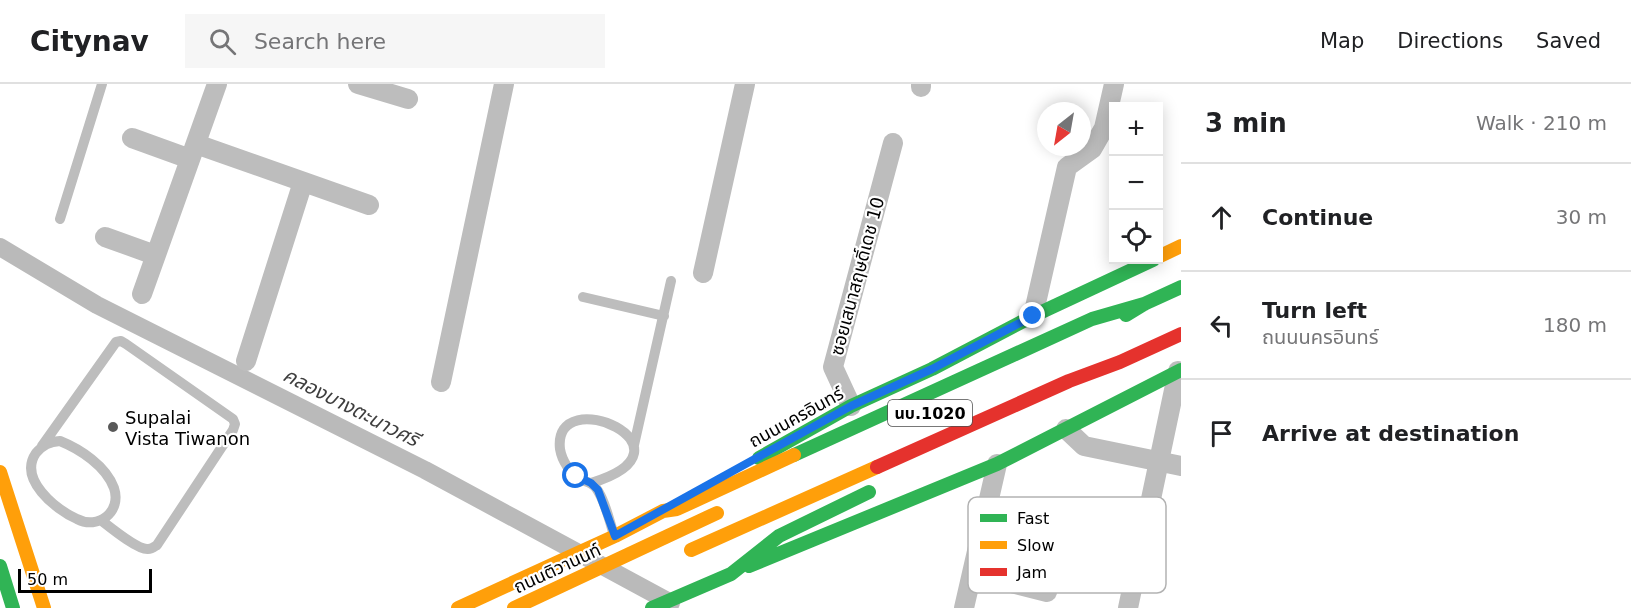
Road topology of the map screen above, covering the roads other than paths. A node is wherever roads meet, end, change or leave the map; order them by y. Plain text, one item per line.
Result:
1 (102, 84) edge
2 (217, 84) edge
3 (358, 84) edge
4 (504, 84) edge
5 (745, 84) edge
6 (1114, 84) edge
7 (408, 99) dead end
8 (132, 138) dead end
9 (893, 143) dead end
10 (193, 152) junction
11 (303, 182) junction
12 (369, 205) dead end
13 (60, 219) dead end
14 (105, 237) dead end
15 (1181, 246) edge
16 (155, 255) junction
17 (1163, 255) edge
18 (1144, 264) edge
19 (703, 273) dead end
20 (671, 281) dead end
21 (1181, 287) edge
22 (142, 294) dead end
23 (583, 297) dead end
24 (1144, 304) junction
25 (664, 316) junction
26 (1033, 316) junction
27 (1105, 329) dead end
28 (1181, 334) edge
29 (246, 361) dead end
30 (1120, 362) junction
31 (1179, 370) edge
32 (441, 382) dead end
33 (1054, 403) dead end
34 (851, 406) junction
35 (1066, 429) junction
36 (634, 445) junction
37 (42, 446) junction
38 (1159, 461) junction
39 (997, 464) junction
40 (1181, 466) edge
41 (0, 472) edge
42 (591, 483) junction
43 (885, 485) dead end
44 (20, 486) junction
45 (989, 497) edge
46 (1151, 497) edge
47 (735, 505) dead end
48 (663, 511) junction
49 (102, 521) junction
50 (615, 536) junction
51 (681, 554) dead end
52 (0, 566) edge
53 (731, 574) junction
54 (968, 590) edge
55 (1131, 593) edge
56 (14, 608) edge
57 (44, 608) edge
58 (458, 608) edge
59 (514, 608) edge
60 (652, 608) edge
61 (964, 608) edge
62 (1128, 608) edge

1 - 13 lane
2 - 10 street
3 - 7 street
4 - 32 street
5 - 19 street
6 - 26 street
8 - 10 street
9 - 34 street, ซอยเสนาสฤษดิ์เดช 10
10 - 11 street
10 - 16 street
11 - 12 street
11 - 29 street
14 - 16 street
15 - 17 main road
16 - 22 street
18 - 26 main road, ถนนนครอินทร์ / นบ.1020
20 - 25 lane
21 - 24 main road
23 - 25 lane
24 - 27 main road
24 - 48 main road
25 - 36 lane
26 - 34 main road, ถนนนครอินทร์ / นบ.1020
28 - 30 main road, นบ.1020
30 - 33 main road
30 - 51 main road, นบ.1020
31 - 35 main road
31 - 38 street
34 - 48 main road, ถนนนครอินทร์ / นบ.1020
35 - 38 street
35 - 39 main road
36 - 42 lane
36 - 42 lane
37 - 44 lane
37 - 49 lane
37 - 49 lane
38 - 40 street
38 - 46 street
39 - 45 street
39 - 53 main road
41 - 44 main road
42 - 50 lane
43 - 53 main road
44 - 49 lane
44 - 57 main road
47 - 59 main road, ถนนติวานนท์
48 - 50 main road, ถนนนครอินทร์ / นบ.1020
50 - 58 main road, ถนนนครอินทร์ / นบ.1020
52 - 56 main road
53 - 60 main road
54 - 61 street
55 - 62 street

